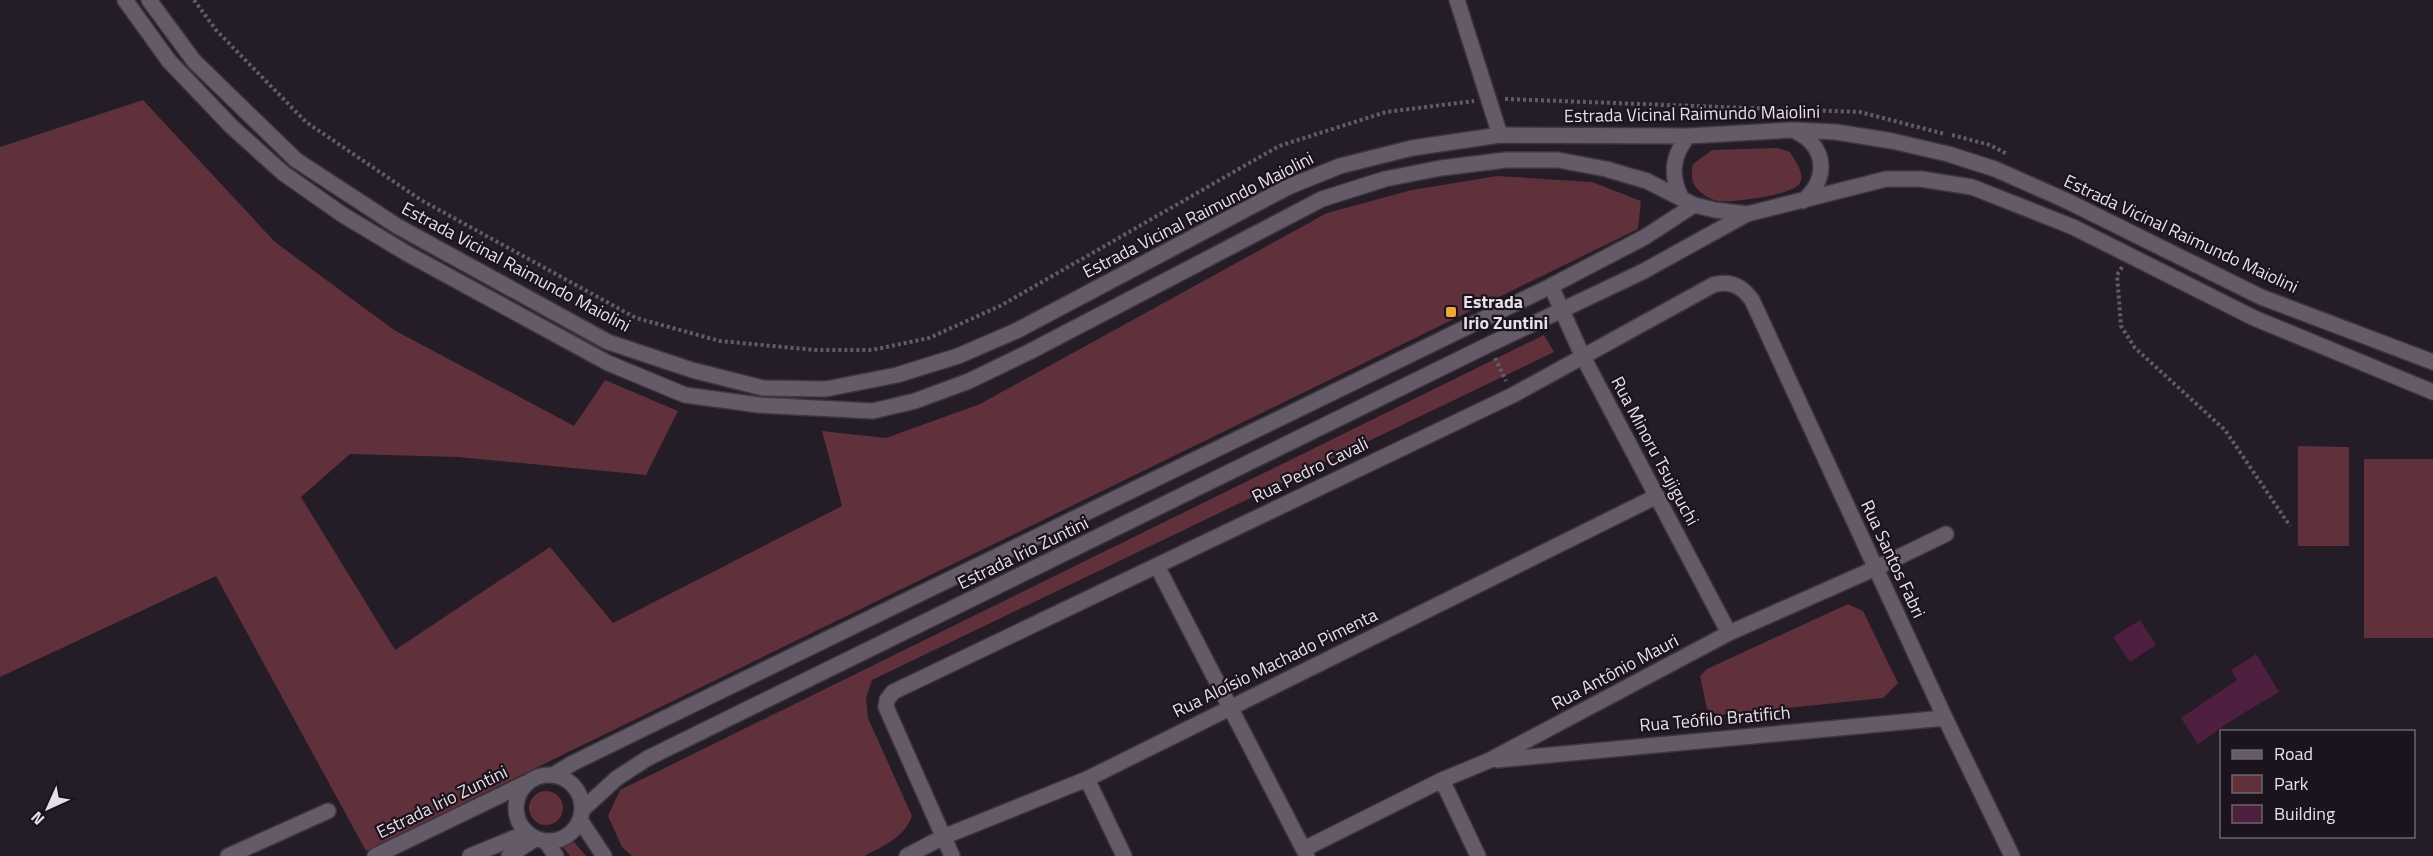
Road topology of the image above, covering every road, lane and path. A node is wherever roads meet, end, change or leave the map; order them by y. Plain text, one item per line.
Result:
1 (125, 0) edge
2 (149, 0) edge
3 (1457, 0) edge
4 (1792, 130) junction
5 (1500, 135) junction
6 (1688, 136) junction
7 (1688, 201) junction
8 (1803, 201) junction
9 (1747, 214) junction
10 (2129, 257) junction
11 (1733, 284) joint
12 (1551, 286) junction
13 (1562, 312) junction
14 (1582, 355) junction
15 (2433, 362) edge
16 (2433, 392) edge
17 (1657, 496) junction
18 (2290, 526) dead end
19 (1947, 534) dead end
20 (1157, 566) junction
21 (1876, 568) junction
22 (1729, 633) junction
23 (1230, 707) junction
24 (1945, 718) junction
25 (1488, 760) junction
26 (553, 775) junction
27 (1087, 779) junction
28 (1442, 780) junction
29 (526, 783) junction
30 (328, 811) dead end
31 (581, 815) junction
32 (943, 837) junction
33 (536, 838) junction
34 (1305, 853) edge
35 (228, 856) edge
36 (375, 856) edge
37 (470, 856) edge
38 (509, 856) edge
39 (556, 856) edge
40 (604, 856) edge
41 (907, 856) edge
42 (952, 856) edge
43 (1124, 856) edge
44 (1478, 856) edge
45 (2012, 856) edge

1 - 7 street
2 - 5 street, Estrada Vicinal Raimundo Maiolini
3 - 5 street
4 - 6 street, Estrada Vicinal Raimundo Maiolini
4 - 8 street
4 - 15 street, Estrada Vicinal Raimundo Maiolini
5 - 6 street, Estrada Vicinal Raimundo Maiolini
6 - 7 street
7 - 9 street
7 - 12 street, Estrada Irio Zuntini
8 - 9 street
8 - 10 street
9 - 13 street, Estrada Irio Zuntini
10 - 16 street
10 - 18 path
11 - 14 street, Rua Pedro Cavali
11 - 21 street, Rua Santos Fabri
12 - 13 street, Rua Minoru Tsujiguchi
12 - 26 street, Estrada Irio Zuntini
13 - 14 street, Rua Minoru Tsujiguchi
13 - 31 street, Estrada Irio Zuntini
14 - 17 street, Rua Minoru Tsujiguchi
14 - 20 street, Rua Pedro Cavali
17 - 22 street, Rua Minoru Tsujiguchi
17 - 23 street, Rua Aloísio Machado Pimenta
19 - 21 street, Rua Antônio Mauri
20 - 23 street
20 - 32 street, Rua Pedro Cavali
21 - 22 street, Rua Antônio Mauri
21 - 24 street, Rua Santos Fabri
22 - 25 street, Rua Antônio Mauri
23 - 27 street, Rua Aloísio Machado Pimenta
23 - 34 street
24 - 25 street, Rua Teófilo Bratifich
24 - 45 street, Rua Santos Fabri
25 - 28 street, Rua Antônio Mauri
26 - 29 street
26 - 31 street
27 - 32 street, Rua Aloísio Machado Pimenta
27 - 43 street
28 - 34 street, Rua Antônio Mauri
28 - 44 street
29 - 33 street
29 - 36 street, Estrada Irio Zuntini
30 - 35 street
31 - 33 street
31 - 40 street
32 - 41 street, Rua Aloísio Machado Pimenta
32 - 42 street
33 - 37 street
33 - 38 street
33 - 39 street

